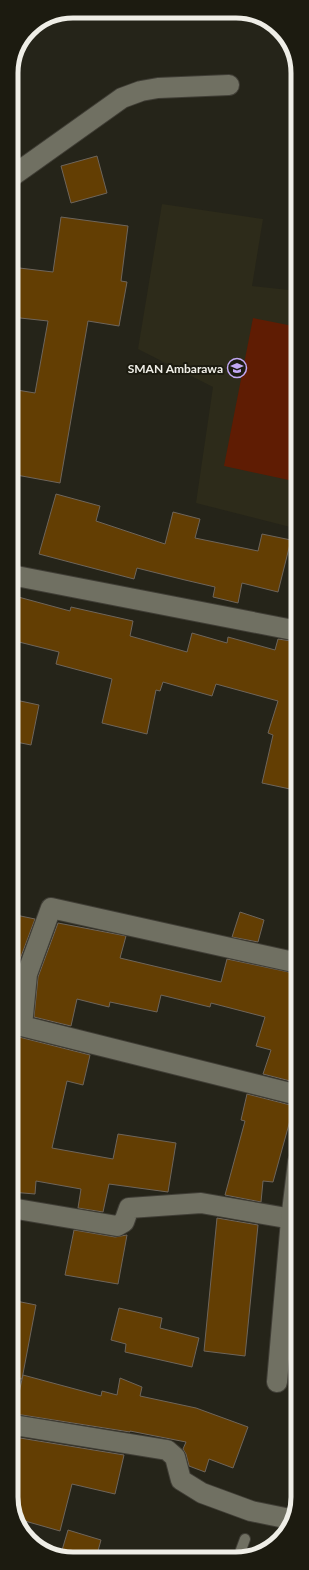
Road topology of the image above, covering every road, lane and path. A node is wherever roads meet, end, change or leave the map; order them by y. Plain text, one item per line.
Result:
1 (229, 85) dead end
2 (18, 172) edge
3 (18, 576) edge
4 (291, 630) edge
5 (291, 961) edge
6 (19, 973) edge
7 (291, 1093) edge
8 (18, 1209) edge
9 (291, 1219) edge
10 (291, 1300) edge
11 (290, 1326) edge
12 (278, 1382) dead end
13 (18, 1426) edge
14 (287, 1518) edge
15 (245, 1539) dead end
16 (240, 1552) edge

1 - 2 street
3 - 4 street
5 - 6 street
6 - 7 street
8 - 9 street
10 - 11 street
11 - 12 street
13 - 14 street
15 - 16 lane

